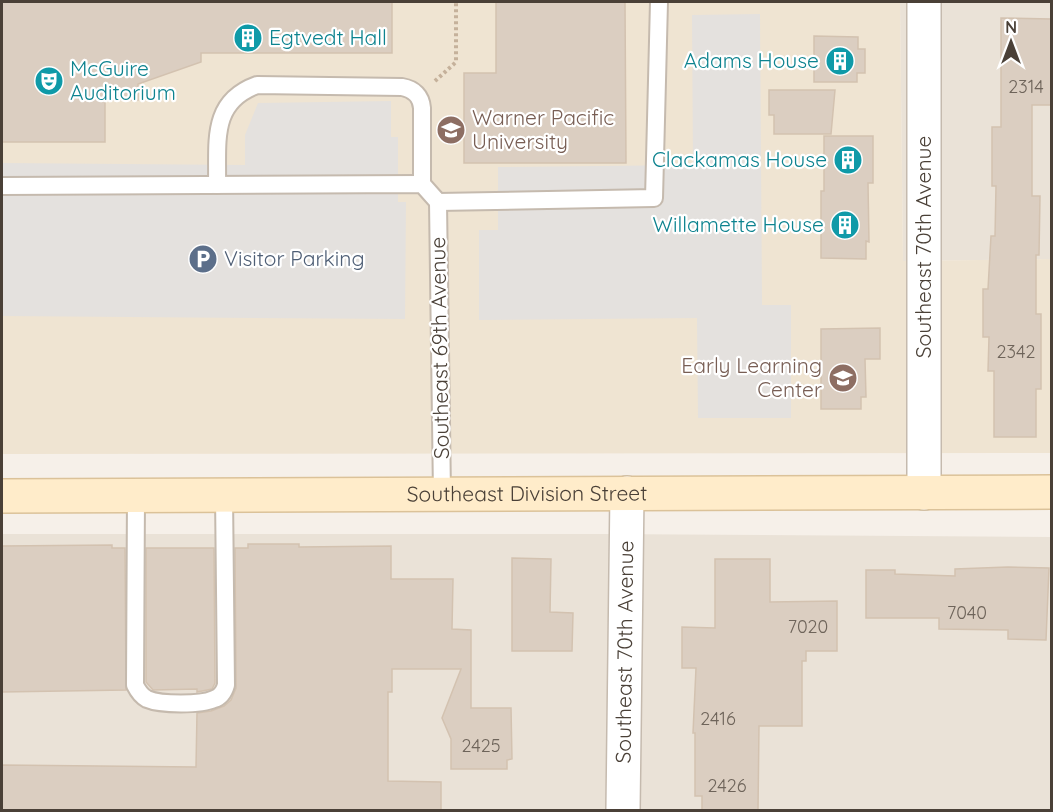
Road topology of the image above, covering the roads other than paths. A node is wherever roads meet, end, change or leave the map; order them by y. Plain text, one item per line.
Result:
1 (659, 2) edge
2 (924, 2) edge
3 (422, 184) junction
4 (217, 185) junction
5 (2, 186) edge
6 (438, 202) junction
7 (1052, 492) edge
8 (627, 493) junction
9 (924, 493) junction
10 (224, 494) junction
11 (442, 494) junction
12 (2, 495) edge
13 (136, 495) junction
14 (623, 810) edge

1 - 6 lane
2 - 9 street, Southeast 70th Avenue
3 - 4 lane
3 - 4 lane
3 - 6 lane
4 - 5 lane
6 - 11 lane, Southeast 69th Avenue
7 - 9 main road, Southeast Division Street
8 - 9 main road, Southeast Division Street
8 - 11 main road, Southeast Division Street
8 - 14 street, Southeast 70th Avenue
10 - 11 main road, Southeast Division Street
10 - 13 main road, Southeast Division Street
10 - 13 lane
12 - 13 main road, Southeast Division Street

